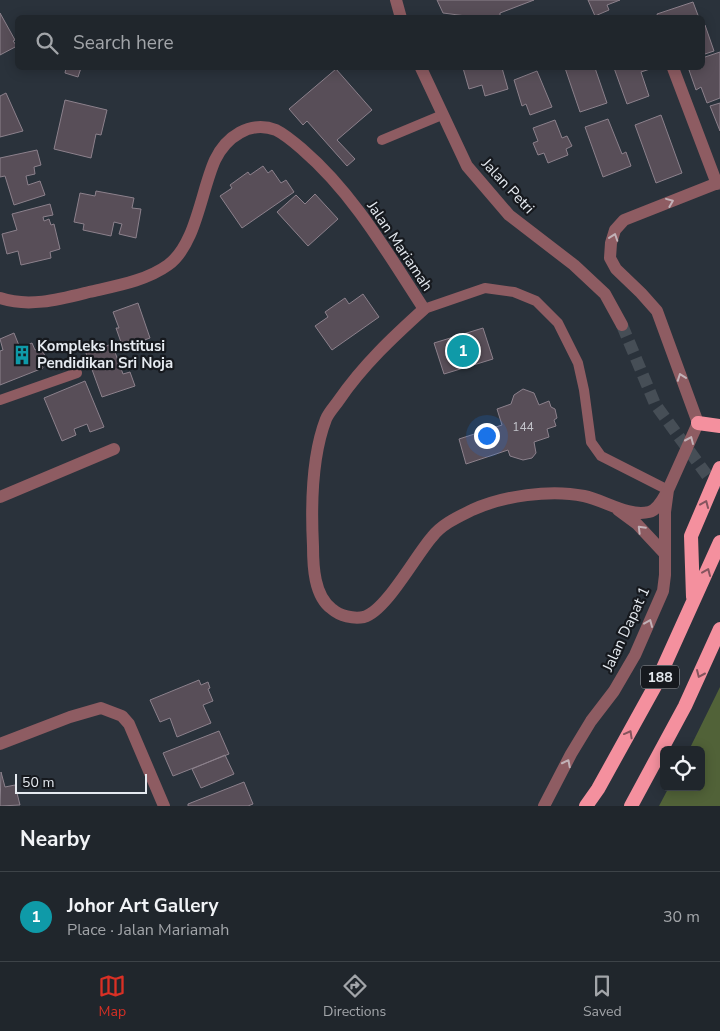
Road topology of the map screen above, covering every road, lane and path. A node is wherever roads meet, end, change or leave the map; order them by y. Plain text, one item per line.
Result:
1 (396, 0) edge
2 (400, 15) edge
3 (422, 70) edge
4 (675, 70) edge
5 (442, 115) junction
6 (382, 140) dead end
7 (718, 183) edge
8 (0, 298) edge
9 (424, 309) junction
10 (622, 325) tunnel mouth
11 (77, 373) dead end
12 (0, 400) edge
13 (698, 423) junction
14 (720, 426) edge
15 (114, 449) dead end
16 (720, 468) edge
17 (668, 490) junction
18 (0, 497) edge
19 (614, 507) junction
20 (720, 542) edge
21 (665, 554) junction
22 (694, 603) junction
23 (720, 629) edge
24 (0, 744) edge
25 (164, 806) edge
26 (544, 806) edge
27 (586, 806) edge
28 (631, 806) edge

1 - 2 street
3 - 5 street, Jalan Petri
4 - 7 street
5 - 6 lane
5 - 10 street, Jalan Petri
13 -> 7 street
8 - 9 street, Jalan Mariamah
9 - 17 lane
9 - 19 street, Jalan Mariamah
11 - 12 lane
13 - 14 highway
17 -> 13 street, Jalan Dapat 1
15 - 18 street
22 -> 16 highway
17 - 19 street, Jalan Mariamah
17 - 21 street, Jalan Dapat 1
21 -> 19 street, Jalan Mariamah
22 -> 20 highway, 188
26 -> 21 street, Jalan Dapat 1
27 -> 22 highway, 188
23 -> 28 highway, 188
24 - 25 street

